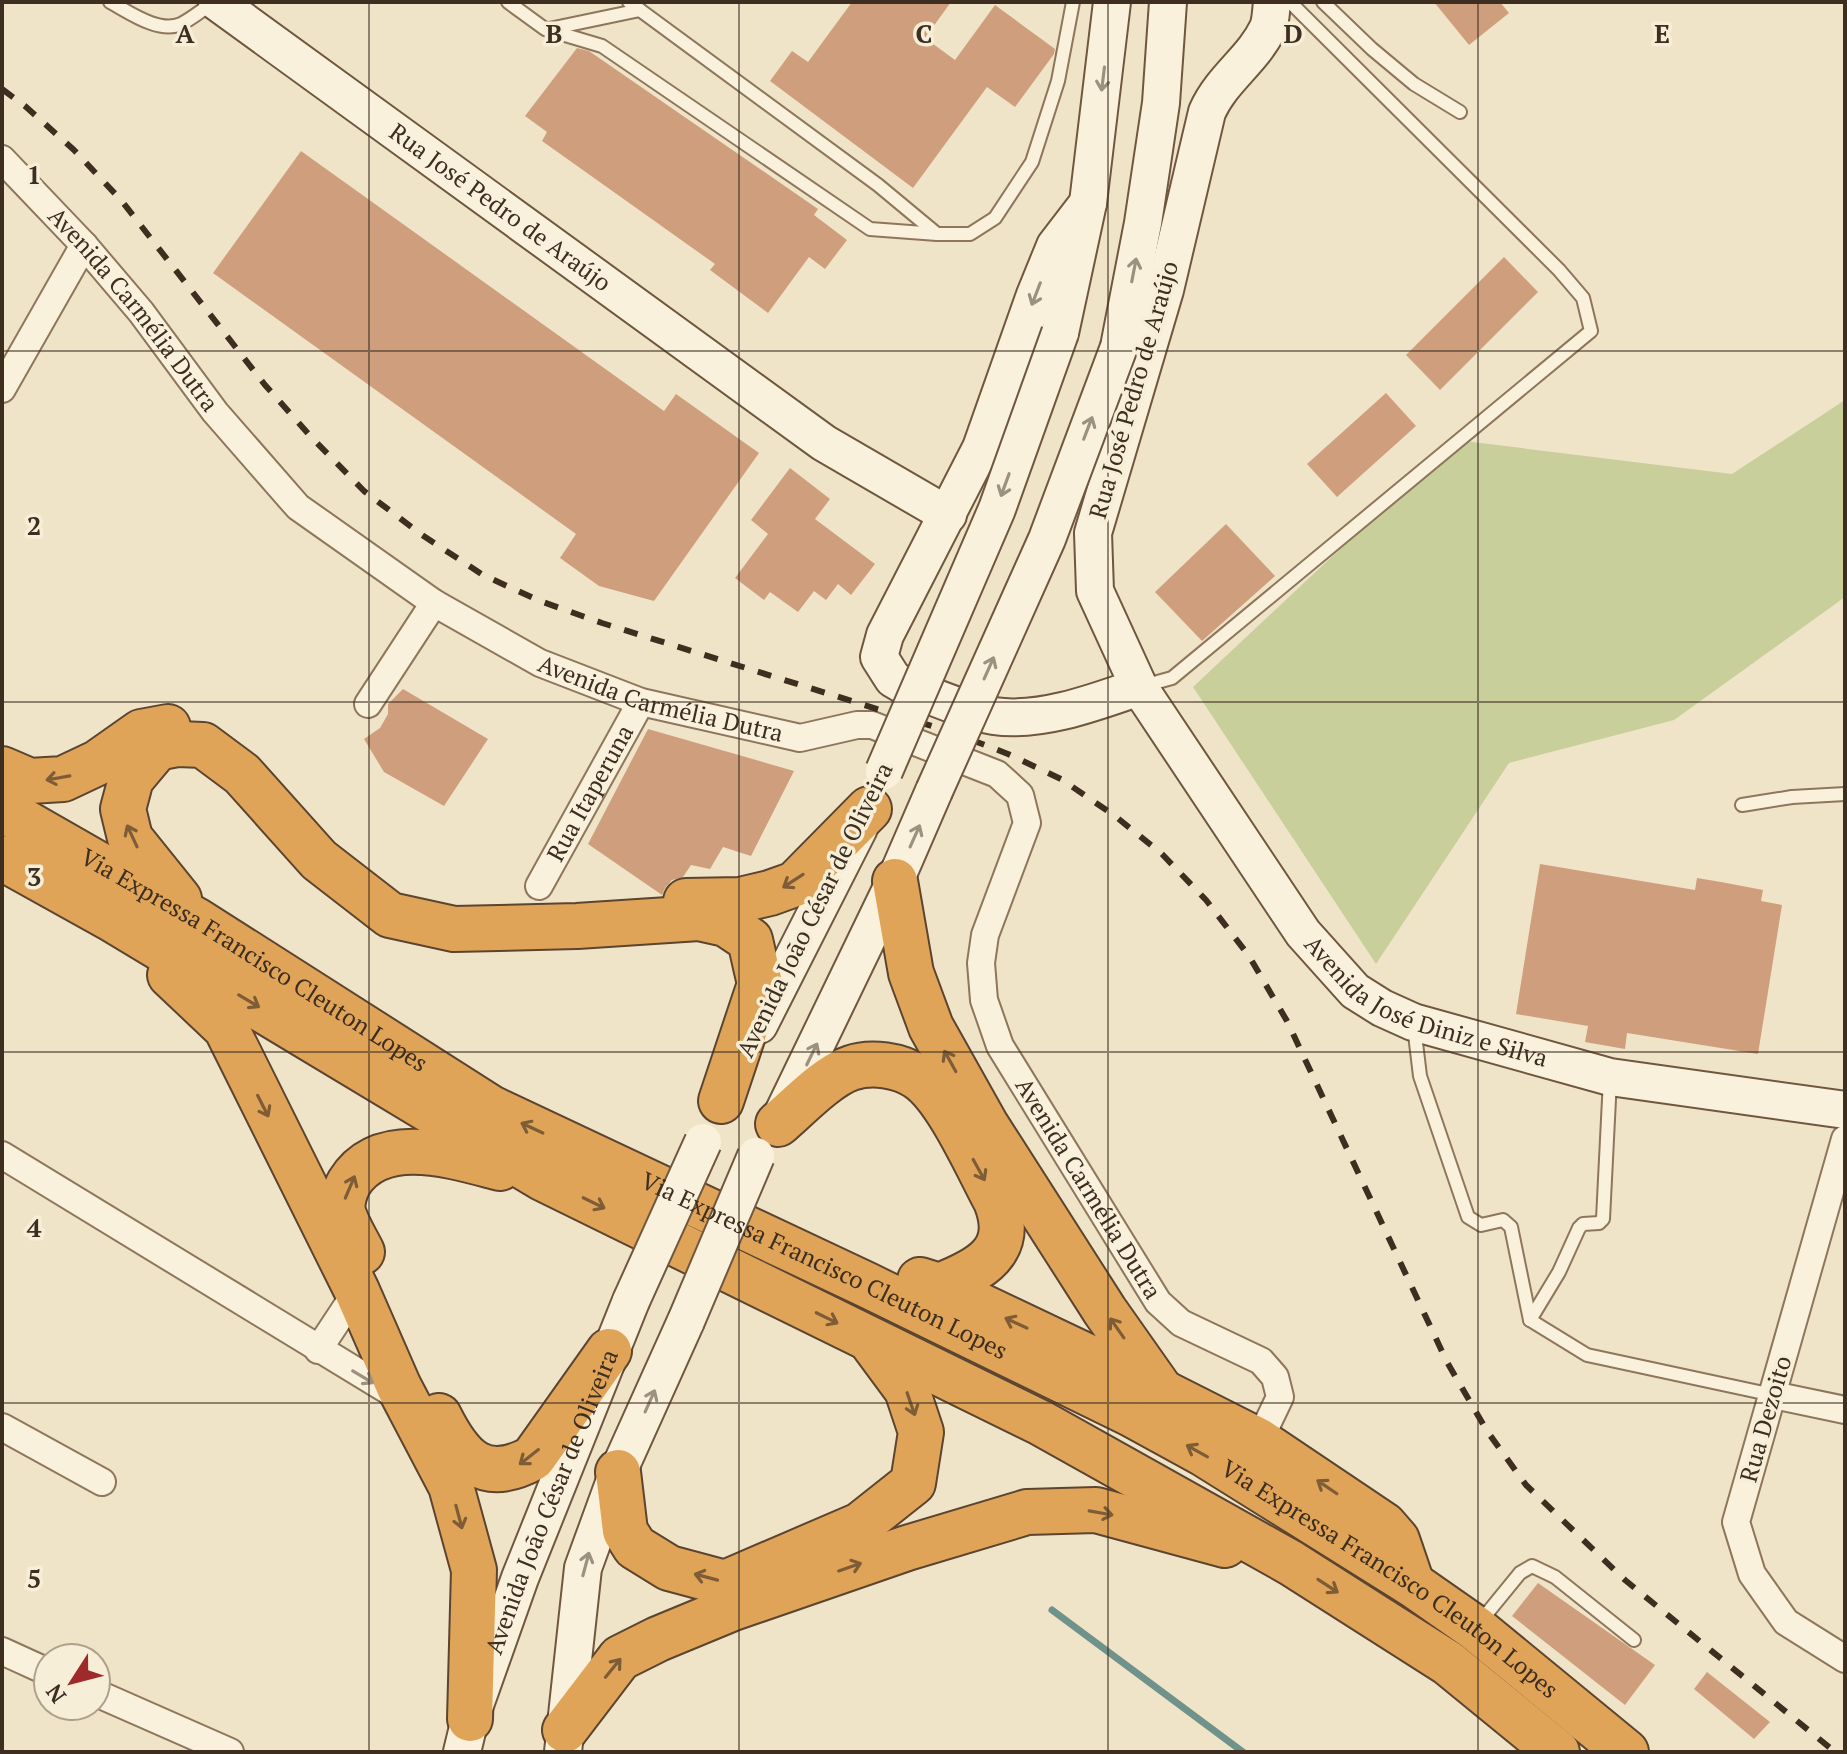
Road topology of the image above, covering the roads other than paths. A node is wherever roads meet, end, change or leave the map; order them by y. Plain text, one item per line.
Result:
1 (110, 2) edge
2 (215, 2) edge
3 (508, 2) edge
4 (1073, 2) edge
5 (1112, 2) edge
6 (1168, 2) edge
7 (1272, 2) edge
8 (1290, 2) edge
9 (1323, 2) edge
10 (635, 6) edge
11 (545, 29) junction
12 (1460, 112) dead end
13 (2, 159) edge
14 (1088, 203) junction
15 (937, 234) junction
16 (84, 245) junction
17 (2, 389) edge
18 (948, 515) junction
19 (434, 603) junction
20 (1139, 687) junction
21 (641, 702) junction
22 (368, 704) dead end
23 (2, 769) edge
24 (877, 790) junction
25 (1845, 794) edge
26 (1742, 805) dead end
27 (2, 809) edge
28 (2, 858) edge
29 (895, 881) junction
30 (539, 886) dead end
31 (110, 918) junction
32 (196, 920) junction
33 (1413, 1022) junction
34 (1610, 1077) junction
35 (721, 1101) junction
36 (1845, 1110) edge
37 (1845, 1139) edge
38 (767, 1140) junction
39 (2, 1155) edge
40 (542, 1178) junction
41 (867, 1285) junction
42 (939, 1286) junction
43 (357, 1291) junction
44 (1530, 1320) junction
45 (869, 1339) junction
46 (318, 1350) junction
47 (609, 1351) junction
48 (1162, 1392) junction
49 (1773, 1395) junction
50 (409, 1404) junction
51 (1845, 1410) edge
52 (2, 1427) edge
53 (1259, 1441) junction
54 (618, 1472) junction
55 (102, 1482) dead end
56 (1291, 1563) junction
57 (1412, 1584) junction
58 (1475, 1628) junction
59 (1634, 1640) dead end
60 (2, 1651) edge
61 (1845, 1659) edge
62 (32, 1665) edge
63 (112, 1700) edge
64 (466, 1736) edge
65 (564, 1741) edge
66 (230, 1752) edge
67 (1557, 1752) edge
68 (1626, 1752) edge

1 - 2 lane
2 - 18 main road, Rua José Pedro de Araújo
3 - 11 lane
4 - 15 lane
5 -> 14 main road, Avenida João César de Oliveira
29 -> 6 main road, bridge
7 - 20 main road, Rua José Pedro de Araújo
8 - 20 lane
9 - 12 lane
10 - 11 lane
10 - 15 lane
11 - 15 lane
13 - 16 street, Avenida Carmélia Dutra
14 -> 18 main road
14 -> 24 main road, Avenida João César de Oliveira, bridge
16 - 17 street
16 - 19 street, Avenida Carmélia Dutra
18 - 20 main road
19 - 21 street, Avenida Carmélia Dutra
19 - 22 street
20 - 33 main road, Avenida José Diniz e Silva
21 - 30 street, Rua Itaperuna
21 - 53 street, Avenida Carmélia Dutra
24 -> 23 highway
24 - 35 main road, Avenida João César de Oliveira
25 - 26 lane
27 - 32 highway, Via Expressa Francisco Cleuton Lopes
28 - 31 highway, Via Expressa Francisco Cleuton Lopes
38 -> 29 main road
48 -> 29 highway
31 -> 40 highway, Via Expressa Francisco Cleuton Lopes
31 -> 43 highway
32 -> 35 highway
41 -> 32 highway, Via Expressa Francisco Cleuton Lopes
33 - 34 main road, Avenida José Diniz e Silva
33 - 44 lane
34 - 36 main road, Avenida José Diniz e Silva
34 - 44 lane
35 - 47 main road, Avenida João César de Oliveira, bridge
37 - 49 street, Rua Dezoito
38 -> 42 highway
54 -> 38 main road, bridge
39 - 46 street
40 -> 45 highway, Via Expressa Francisco Cleuton Lopes
47 -> 40 highway
41 - 42 highway
57 -> 41 highway, Via Expressa Francisco Cleuton Lopes
48 -> 42 highway
43 - 46 street
43 - 50 highway
44 - 49 lane
45 -> 54 highway
45 - 56 highway, Via Expressa Francisco Cleuton Lopes
46 -> 50 street
47 - 64 main road, Avenida João César de Oliveira
48 - 53 highway
49 - 51 street
49 - 61 street, Rua Dezoito
50 -> 64 highway
52 - 55 street
57 -> 53 highway
65 -> 54 main road
65 -> 56 highway
56 -> 67 highway, Via Expressa Francisco Cleuton Lopes
57 - 58 highway, Via Expressa Francisco Cleuton Lopes
58 - 59 lane
58 - 68 highway, Via Expressa Francisco Cleuton Lopes
60 - 62 street
63 - 66 street

